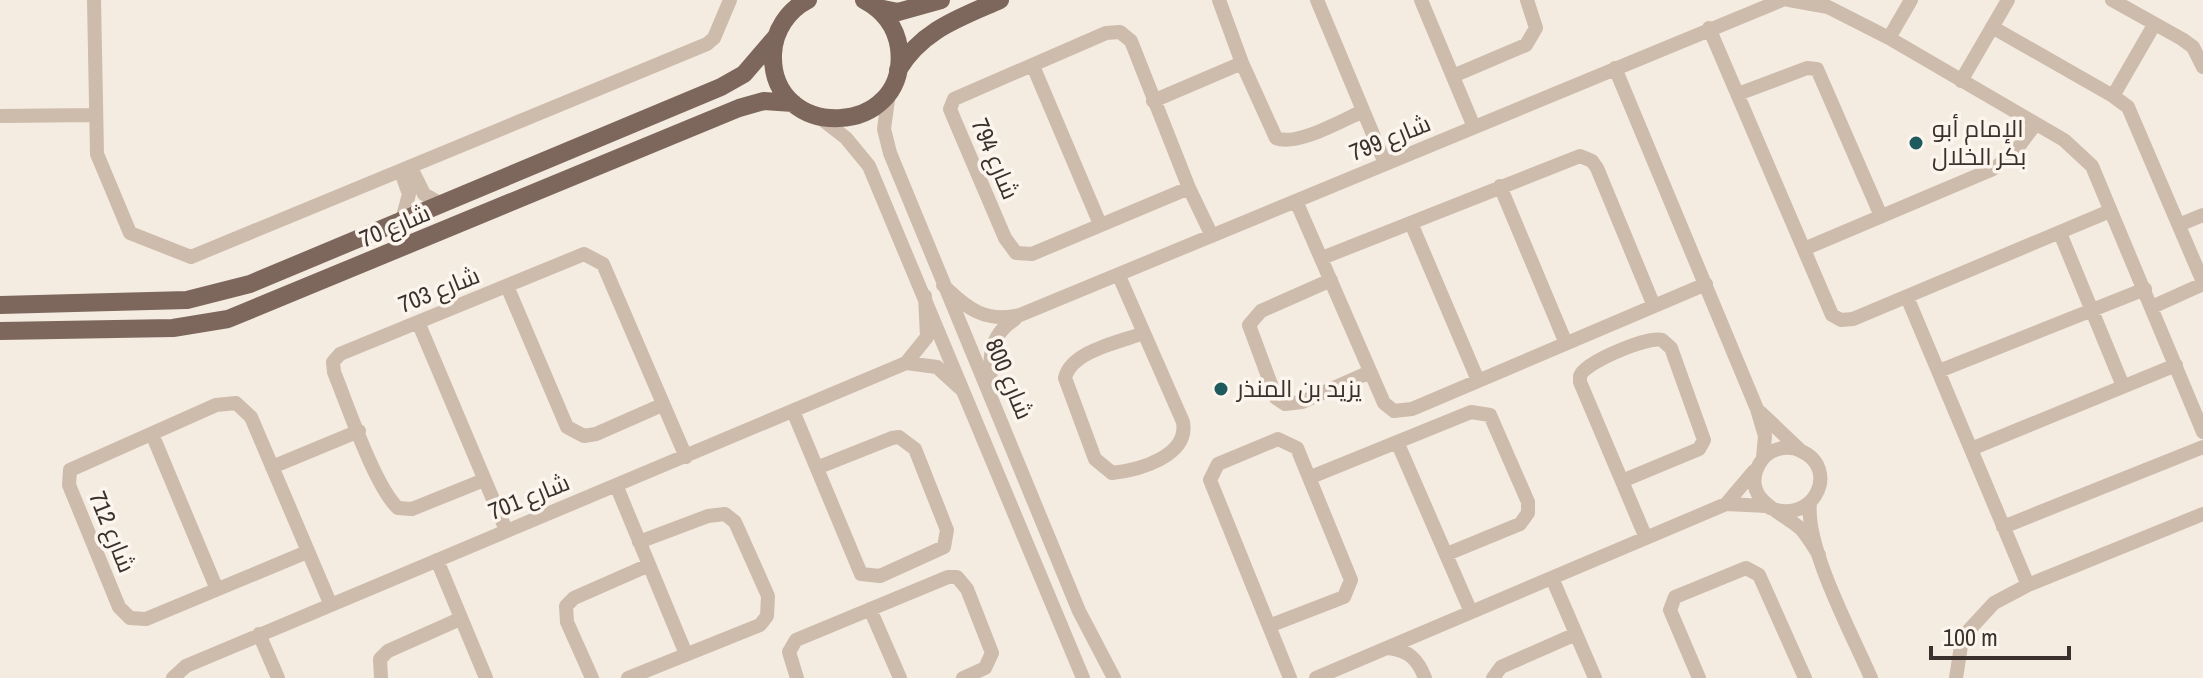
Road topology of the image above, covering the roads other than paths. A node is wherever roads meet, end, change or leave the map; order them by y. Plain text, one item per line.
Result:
1 (94, 0) edge
2 (730, 0) edge
3 (788, 0) edge
4 (808, 0) edge
5 (941, 0) edge
6 (1000, 0) edge
7 (1219, 0) edge
8 (1317, 0) edge
9 (1421, 0) edge
10 (1527, 0) edge
11 (1776, 0) edge
12 (1782, 0) edge
13 (1789, 0) edge
14 (1911, 0) edge
15 (2008, 0) edge
16 (2112, 0) edge
17 (871, 4) edge
18 (784, 20) junction
19 (2154, 25) junction
20 (1992, 27) junction
21 (1709, 28) junction
22 (775, 38) junction
23 (1889, 38) junction
24 (1242, 63) junction
25 (1033, 66) junction
26 (2203, 67) edge
27 (1615, 68) junction
28 (898, 70) junction
29 (1453, 76) junction
30 (1961, 81) junction
31 (889, 92) junction
32 (1738, 94) junction
33 (2113, 96) junction
34 (1153, 101) junction
35 (793, 103) junction
36 (1363, 111) junction
37 (96, 115) junction
38 (0, 116) edge
39 (819, 117) junction
40 (2034, 126) junction
41 (1474, 127) junction
42 (1385, 163) junction
43 (406, 170) junction
44 (1500, 186) junction
45 (1189, 188) junction
46 (1296, 201) junction
47 (441, 204) junction
48 (2110, 211) junction
49 (2203, 215) edge
50 (1881, 216) junction
51 (402, 220) junction
52 (1411, 223) junction
53 (1100, 224) junction
54 (2181, 224) junction
55 (2060, 233) junction
56 (1212, 236) junction
57 (1804, 249) junction
58 (1322, 258) junction
59 (1119, 276) junction
60 (1331, 280) junction
61 (2203, 283) edge
62 (1706, 284) junction
63 (943, 285) junction
64 (507, 286) junction
65 (2145, 289) junction
66 (925, 296) junction
67 (1907, 297) junction
68 (0, 305) edge
69 (1654, 306) junction
70 (2152, 307) junction
71 (2092, 311) junction
72 (1020, 315) junction
73 (418, 322) junction
74 (0, 331) edge
75 (1144, 333) junction
76 (1565, 341) junction
77 (906, 363) junction
78 (2176, 365) junction
79 (1939, 371) junction
80 (1370, 372) junction
81 (1477, 378) junction
82 (2123, 386) junction
83 (967, 395) junction
84 (991, 397) junction
85 (662, 405) junction
86 (1757, 409) junction
87 (793, 411) junction
88 (359, 431) junction
89 (2203, 432) edge
90 (152, 434) junction
91 (1398, 444) junction
92 (2203, 447) edge
93 (1971, 449) junction
94 (1800, 450) junction
95 (686, 457) junction
96 (1760, 462) junction
97 (272, 467) junction
98 (819, 467) junction
99 (1311, 477) junction
100 (484, 480) junction
101 (1622, 481) junction
102 (616, 485) junction
103 (1810, 503) junction
104 (1726, 504) junction
105 (1769, 507) junction
106 (2203, 514) edge
107 (2003, 527) junction
108 (506, 530) junction
109 (1646, 538) junction
110 (639, 542) junction
111 (307, 552) junction
112 (1447, 554) junction
113 (1819, 555) junction
114 (437, 560) junction
115 (649, 565) junction
116 (1552, 578) junction
117 (2028, 585) junction
118 (216, 587) junction
119 (330, 603) junction
120 (870, 609) junction
121 (1471, 612) junction
122 (460, 619) junction
123 (1269, 626) junction
124 (259, 634) junction
125 (1576, 634) junction
126 (1386, 648) junction
127 (686, 654) junction
128 (173, 678) edge
129 (278, 678) edge
130 (381, 678) edge
131 (486, 678) edge
132 (592, 678) edge
133 (628, 678) edge
134 (797, 678) edge
135 (900, 678) edge
136 (963, 678) edge
137 (1083, 678) edge
138 (1114, 678) edge
139 (1290, 678) edge
140 (1316, 678) edge
141 (1425, 678) edge
142 (1493, 678) edge
143 (1595, 678) edge
144 (1699, 678) edge
145 (1805, 678) edge
146 (1871, 678) edge
147 (1956, 678) edge

1 - 37 street
2 - 43 street
3 - 18 main road
4 - 18 main road
5 - 17 main road
6 - 28 main road
7 - 24 street
8 - 36 street
9 - 29 street
10 - 29 street
11 - 12 street
11 - 21 street, شارع 799
13 - 23 street
14 - 23 street
15 - 20 street
16 - 19 street
17 - 28 main road
18 - 22 main road
19 - 26 street
19 - 33 street
20 - 30 street
20 - 33 street
21 - 27 street, شارع 799
21 - 32 street
22 - 35 main road
22 - 47 main road, شارع 70
23 - 30 street
24 - 34 street
24 - 36 street
25 - 34 street, شارع 794
25 - 53 street
25 - 53 street, شارع 794
27 - 41 street, شارع 799
27 - 62 street
28 - 31 main road
29 - 41 street
30 - 40 street
31 - 39 main road
31 - 63 street, شارع 800
32 - 50 street
32 - 57 street
33 - 54 street
34 - 45 street, شارع 794
35 - 39 main road
35 - 74 main road, شارع 70
36 - 42 street
37 - 38 street
37 - 43 street
39 - 66 street, شارع 800
40 - 48 street
40 - 50 street
41 - 42 street, شارع 799
42 - 46 street, شارع 799
43 - 47 street
43 - 51 street
44 - 52 street
44 - 69 street
44 - 76 street
45 - 53 street, شارع 794
45 - 56 street, شارع 794
46 - 56 street, شارع 799
46 - 58 street
47 - 51 main road, شارع 70
48 - 55 street
48 - 65 street
49 - 54 street
50 - 57 street
51 - 68 main road, شارع 70
52 - 58 street
52 - 81 street
54 - 61 street
55 - 67 street
55 - 71 street
56 - 59 street, شارع 799
57 - 67 street
58 - 60 street
59 - 72 street, شارع 799
59 - 75 street
60 - 80 street
60 - 80 street
61 - 70 street
62 - 69 street
62 - 86 street
63 - 72 street, شارع 799
63 - 84 street, شارع 800
64 - 73 street, شارع 703
64 - 85 street, شارع 703
64 - 85 street
65 - 70 street
65 - 71 street
66 - 77 street
66 - 83 street, شارع 800
67 - 79 street
69 - 76 street
70 - 78 street
71 - 79 street
71 - 82 street
72 - 84 street, شارع 799
73 - 88 street, شارع 703
73 - 100 street
75 - 75 street
76 - 81 street
77 - 83 street
77 - 87 street, شارع 701
78 - 82 street
78 - 89 street
79 - 93 street
80 - 81 street
82 - 93 street
83 - 137 street, شارع 800
84 - 138 street, شارع 800
85 - 95 street, شارع 703
86 - 94 street
86 - 96 street
87 - 95 street, شارع 701
87 - 98 street
88 - 97 street
88 - 100 street, شارع 703
90 - 97 street, شارع 712
90 - 118 street
90 - 118 street, شارع 712
91 - 99 street
91 - 112 street
91 - 112 street
92 - 107 street
93 - 107 street
94 - 96 street
94 - 103 street
95 - 102 street, شارع 701
96 - 104 street
96 - 105 street
97 - 111 street, شارع 712
98 - 98 street
99 - 123 street
99 - 123 street
100 - 108 street
101 - 101 street
101 - 109 street
102 - 108 street, شارع 701
102 - 110 street
103 - 105 street
103 - 113 street
104 - 105 street
104 - 109 street
105 - 113 street
106 - 117 street
107 - 117 street
108 - 114 street, شارع 701
109 - 116 street
110 - 115 street
110 - 127 street
111 - 118 street, شارع 712
111 - 119 street, شارع 712
112 - 121 street
113 - 146 street
114 - 119 street, شارع 701
114 - 122 street
115 - 127 street
115 - 132 street
116 - 121 street
116 - 125 street
117 - 147 street
119 - 124 street, شارع 701
120 - 134 street
120 - 135 street
120 - 136 street
121 - 126 street
122 - 130 street
122 - 131 street
123 - 139 street
124 - 128 street, شارع 701
124 - 129 street
125 - 142 street
125 - 143 street
126 - 140 street
126 - 141 street
127 - 133 street
144 - 145 street

